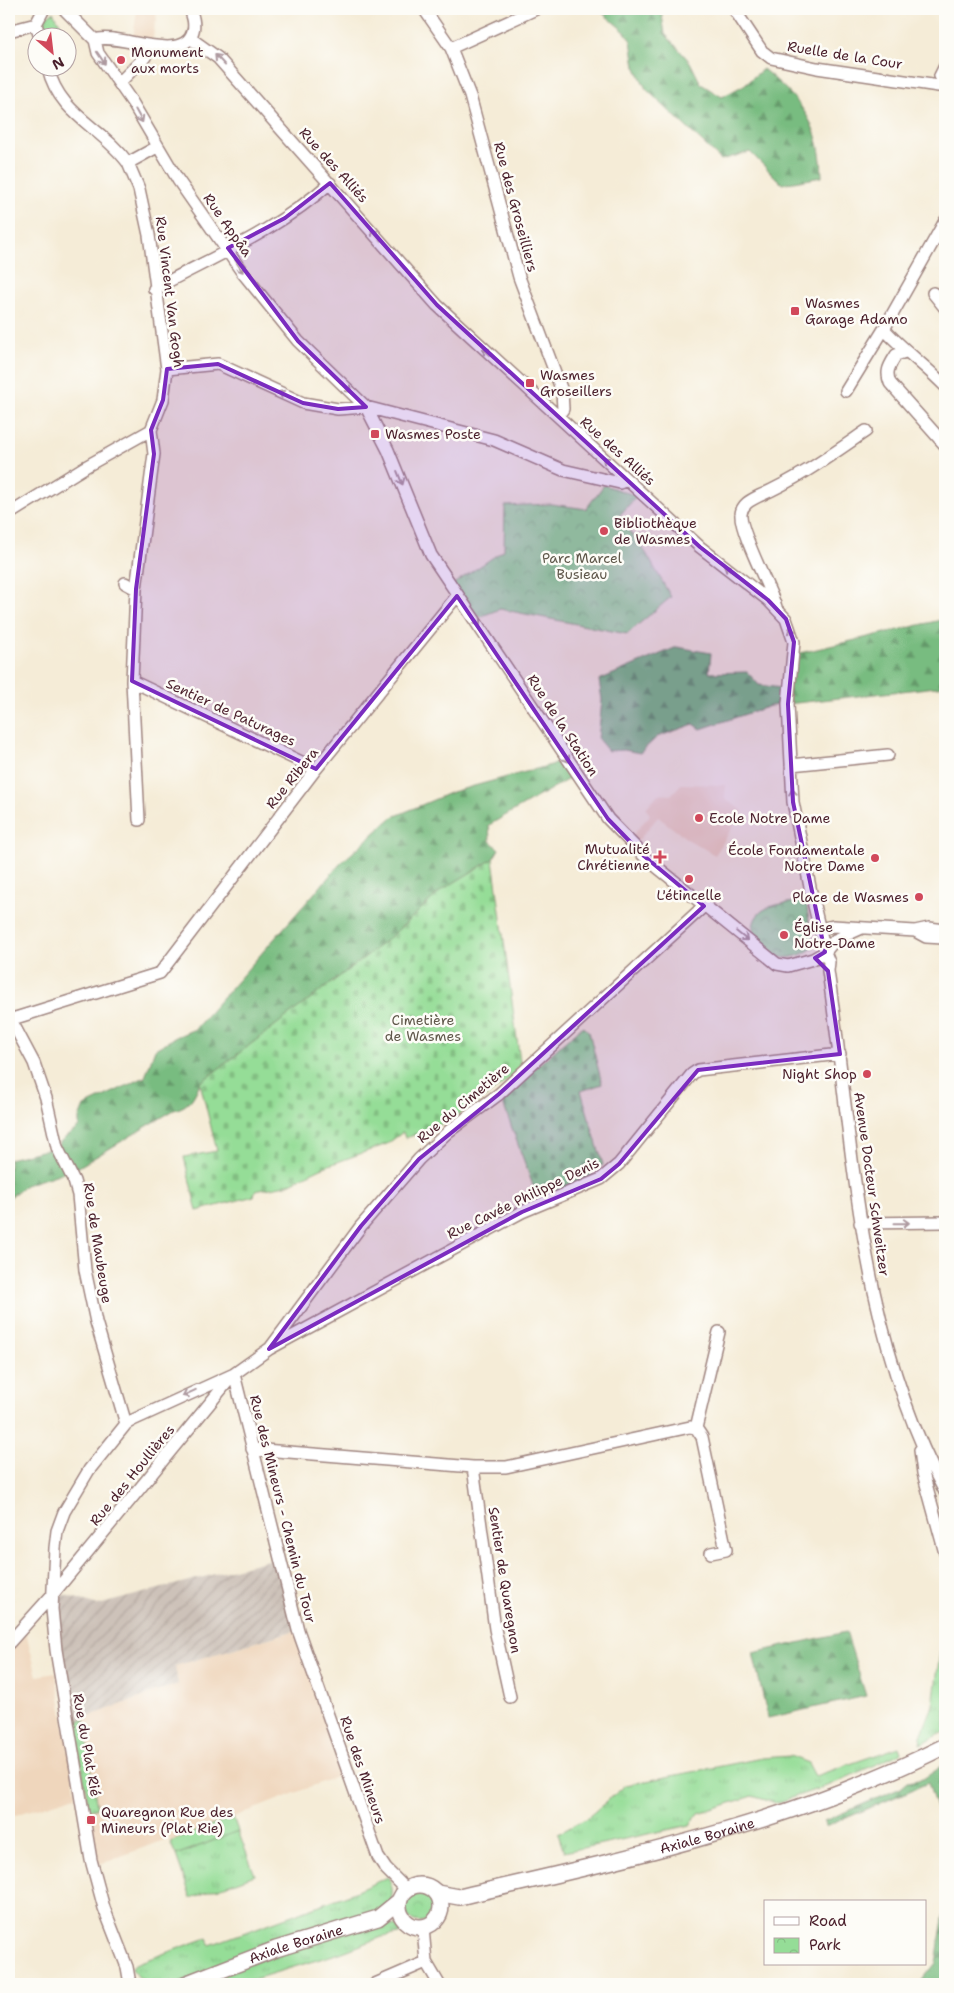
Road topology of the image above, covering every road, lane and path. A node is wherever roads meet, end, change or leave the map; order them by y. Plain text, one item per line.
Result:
1 (44, 9) edge
2 (189, 9) edge
3 (424, 9) edge
4 (536, 9) edge
5 (734, 9) edge
6 (68, 10) edge
7 (36, 24) junction
8 (37, 28) edge
9 (9, 31) edge
10 (190, 38) junction
11 (95, 40) junction
12 (148, 45) junction
13 (451, 48) junction
14 (51, 78) edge
15 (118, 83) junction
16 (945, 87) edge
17 (157, 146) junction
18 (128, 163) junction
19 (330, 183) junction
20 (945, 222) edge
21 (228, 248) junction
22 (154, 289) junction
23 (934, 293) dead end
24 (945, 308) edge
25 (884, 330) junction
26 (905, 352) junction
27 (167, 368) junction
28 (945, 386) edge
29 (846, 391) dead end
30 (366, 407) junction
31 (558, 416) junction
32 (151, 430) junction
33 (866, 431) dead end
34 (945, 445) edge
35 (628, 480) junction
36 (9, 514) edge
37 (125, 583) dead end
38 (136, 589) junction
39 (457, 596) junction
40 (778, 610) junction
41 (132, 682) junction
42 (888, 755) dead end
43 (790, 765) junction
44 (316, 769) junction
45 (139, 820) dead end
46 (704, 906) junction
47 (862, 928) junction
48 (820, 929) junction
49 (945, 935) edge
50 (821, 954) junction
51 (10, 1019) edge
52 (840, 1054) junction
53 (945, 1222) edge
54 (860, 1223) junction
55 (719, 1332) dead end
56 (269, 1349) junction
57 (234, 1374) junction
58 (126, 1424) junction
59 (693, 1428) junction
60 (918, 1436) junction
61 (252, 1449) junction
62 (473, 1467) junction
63 (945, 1492) edge
64 (711, 1553) dead end
65 (945, 1553) edge
66 (53, 1594) junction
67 (9, 1643) edge
68 (305, 1651) joint
69 (510, 1697) dead end
70 (945, 1746) edge
71 (437, 1893) junction
72 (403, 1895) junction
73 (459, 1897) junction
74 (440, 1914) junction
75 (378, 1918) junction
76 (404, 1921) junction
77 (423, 1928) junction
78 (426, 1962) junction
79 (130, 1984) edge
80 (185, 1984) edge
81 (375, 1984) edge
82 (439, 1984) edge

1 - 7 street
2 - 10 street
3 - 13 street, Rue des Groseilliers
4 - 13 street
5 - 16 street, Ruelle de la Cour
6 - 11 street
7 - 8 street
7 - 9 street
10 - 12 street
19 -> 10 street, Rue des Alliés
11 - 12 street
11 -> 15 street, Rue Appâa
12 - 15 street
13 - 31 street, Rue des Groseilliers
14 - 18 street
15 -> 17 street, Rue Appâa
17 - 18 street
17 - 21 street, Rue Appâa
18 - 22 street, Rue Vincent Van Gogh
19 - 21 street
31 -> 19 street, Rue des Alliés
20 - 25 street
21 - 22 street
21 -> 30 street, Rue Appâa
22 - 27 street, Rue Vincent Van Gogh
23 - 24 street
25 - 26 street
25 - 29 street
26 - 28 street
26 - 34 street
30 -> 27 street
27 - 32 street, Rue Vincent Van Gogh
30 - 35 street
30 -> 39 street, Rue de la Station
35 -> 31 street, Rue des Alliés
32 - 36 street
32 - 38 street
33 - 40 street
40 -> 35 street, Rue des Alliés
37 - 38 street
38 - 41 street
39 - 44 street, Rue Ribera
39 -> 46 street, Rue de la Station
43 -> 40 street, Rue des Alliés
41 - 44 street, Sentier de Paturages
41 - 45 street
42 - 43 street
48 -> 43 street, Rue des Alliés
44 - 51 street, Rue Ribera
46 -> 50 street, Rue de la Station
46 - 56 street, Rue du Cimetière
47 - 48 street
47 - 49 street
47 - 50 street, Rue de la Station
48 - 50 street
50 - 52 street, Avenue Docteur Schweitzer
51 - 58 street, Rue de Maubeuge
52 - 54 street, Avenue Docteur Schweitzer
52 - 56 street, Rue Cavée Philippe Denis
54 -> 53 street
54 - 60 street, Avenue Docteur Schweitzer
55 - 59 street
56 - 57 street, Rue Cavée Philippe Denis
57 -> 58 street
57 - 61 street, Rue des Mineurs - Chemin du Tour
57 - 66 street, Rue des Houllières
58 - 66 street, Rue du Plat Rié
59 - 62 street
59 - 64 street
60 - 63 street, Avenue Docteur Schweitzer
60 - 65 street
61 - 62 street
61 - 68 street, Rue des Mineurs - Chemin du Tour
62 - 69 street, Sentier de Quaregnon
66 - 67 street, Rue des Houllières
66 - 79 street, Rue du Plat Rié
68 - 72 street, Rue des Mineurs
70 - 73 main road, Axiale Boraine
71 - 72 main road
71 - 73 main road
71 - 74 main road
72 - 75 main road
72 - 76 main road
73 - 74 main road
74 - 77 main road
75 - 76 main road
75 - 80 main road, Axiale Boraine
76 - 77 main road
77 - 78 street
78 - 81 street
78 - 82 street

